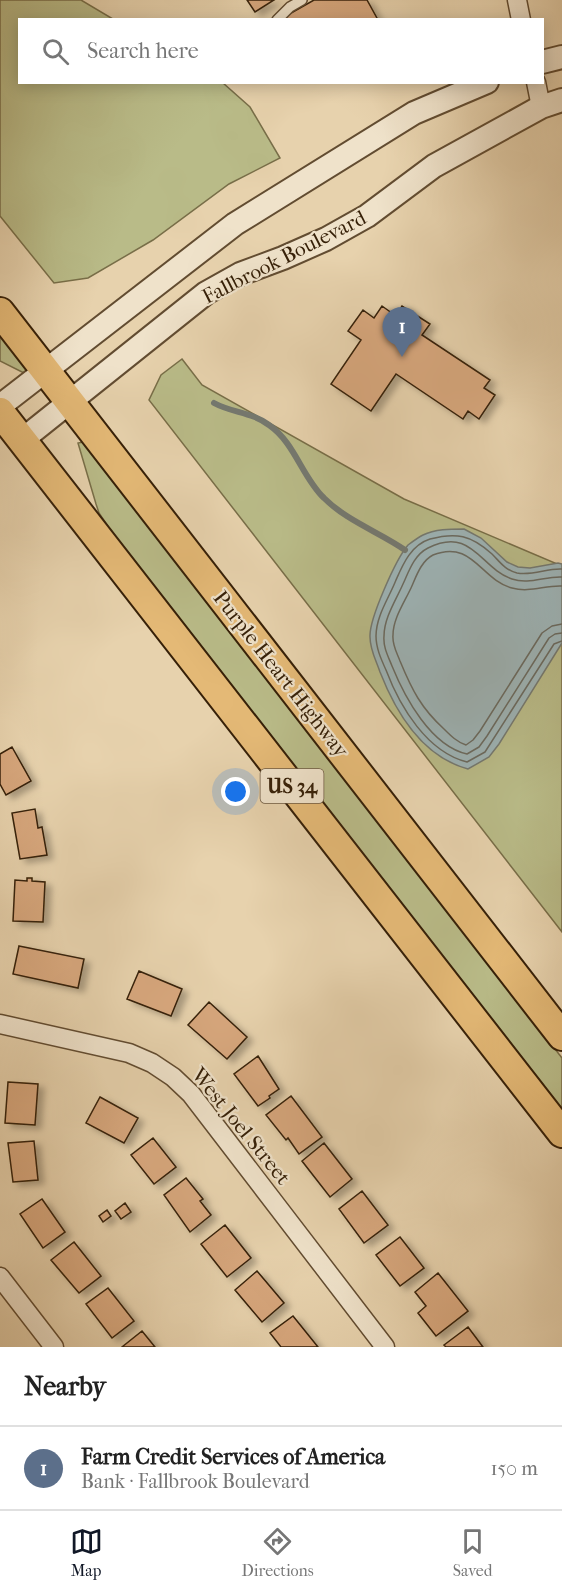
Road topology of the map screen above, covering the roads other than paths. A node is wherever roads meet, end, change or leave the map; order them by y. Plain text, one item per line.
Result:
1 (302, 0) edge
2 (517, 0) edge
3 (279, 18) edge
4 (521, 18) edge
5 (562, 57) edge
6 (544, 62) edge
7 (483, 84) edge
8 (537, 84) edge
9 (552, 104) edge
10 (0, 312) edge
11 (45, 370) junction
12 (70, 402) junction
13 (0, 406) edge
14 (0, 412) edge
15 (22, 440) junction
16 (0, 1024) edge
17 (562, 1036) edge
18 (562, 1133) edge
19 (0, 1277) edge
20 (54, 1347) edge
21 (385, 1347) edge

1 - 3 lane
2 - 4 street
5 - 6 street
7 - 11 street, Fallbrook Boulevard
8 - 9 street
9 - 12 street, Fallbrook Boulevard
10 - 11 main road, Purple Heart Highway / US 34
11 - 12 main road, Purple Heart Highway / US 34
11 - 13 street, Fallbrook Boulevard
12 - 15 street, Fallbrook Boulevard
12 - 17 main road, Purple Heart Highway / US 34
14 - 15 main road, US 34
15 - 18 main road, US 34
16 - 21 street, West Joel Street
19 - 20 street

